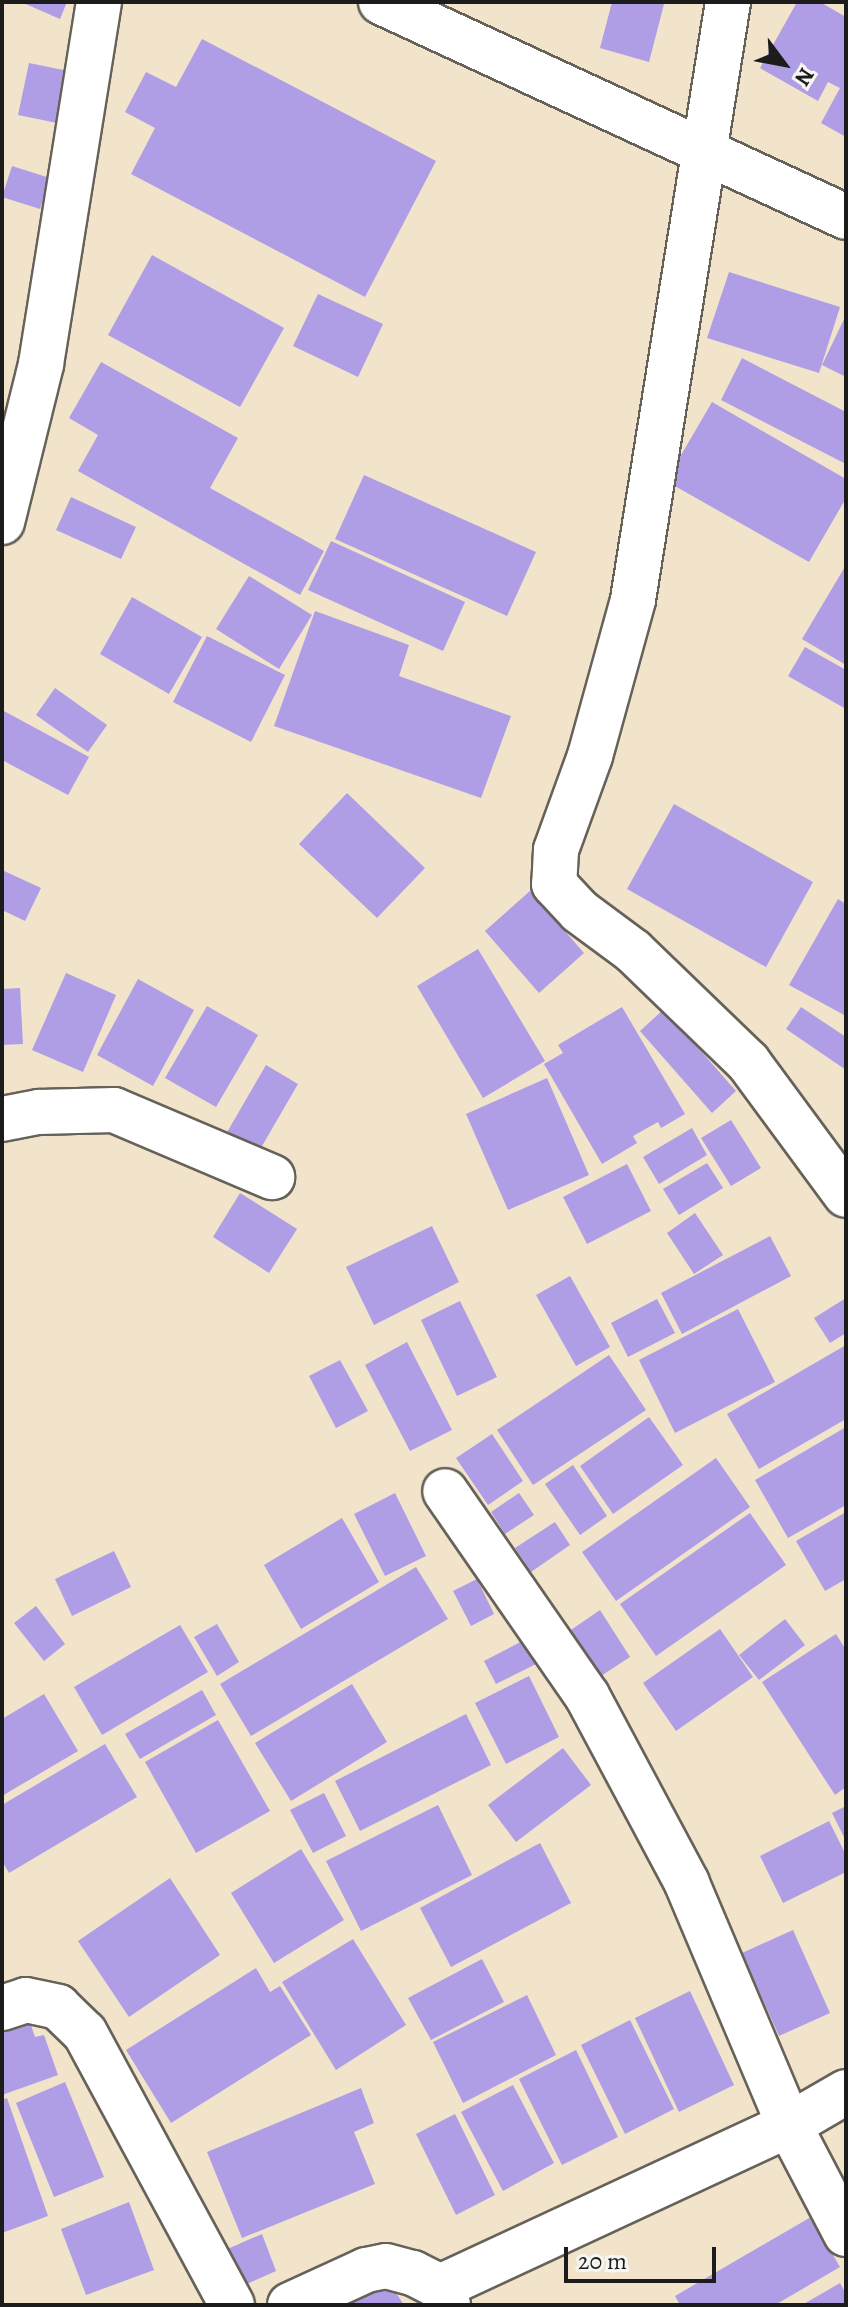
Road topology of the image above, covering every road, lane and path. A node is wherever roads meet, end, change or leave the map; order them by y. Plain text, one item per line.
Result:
1 (99, 2) edge
2 (381, 2) edge
3 (728, 2) edge
4 (705, 153) junction
5 (846, 217) edge
6 (2, 522) edge
7 (2, 1119) edge
8 (272, 1177) dead end
9 (846, 1195) edge
10 (445, 1491) dead end
11 (2, 2008) edge
12 (846, 2092) edge
13 (789, 2125) junction
14 (846, 2234) edge
15 (444, 2296) edge
16 (232, 2305) edge
17 (290, 2305) edge

1 - 6 street
2 - 4 street
3 - 4 street
4 - 5 street
4 - 9 street
7 - 8 street
10 - 13 street
11 - 16 street
12 - 13 street
13 - 14 street
13 - 15 street
15 - 17 street

